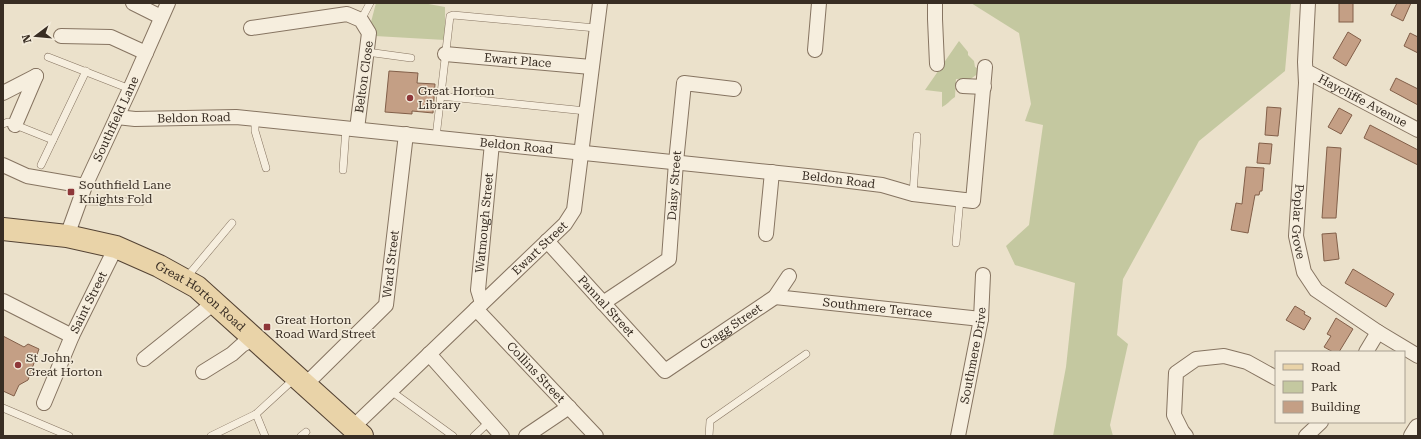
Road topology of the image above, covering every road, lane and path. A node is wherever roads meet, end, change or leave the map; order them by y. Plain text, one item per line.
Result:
1 (133, 3) edge
2 (168, 3) edge
3 (370, 3) edge
4 (600, 3) edge
5 (819, 3) edge
6 (935, 3) edge
7 (1308, 3) edge
8 (161, 17) junction
9 (361, 20) junction
10 (251, 28) dead end
11 (596, 28) junction
12 (61, 36) dead end
13 (815, 50) dead end
14 (367, 52) junction
15 (146, 53) junction
16 (445, 54) junction
17 (48, 57) dead end
18 (411, 58) dead end
19 (937, 64) dead end
20 (985, 67) dead end
21 (592, 68) junction
22 (86, 71) junction
23 (1306, 71) junction
24 (963, 86) dead end
25 (984, 87) junction
26 (130, 89) junction
27 (734, 89) dead end
28 (3, 93) edge
29 (440, 96) junction
30 (586, 111) junction
31 (117, 117) junction
32 (255, 119) junction
33 (9, 124) edge
34 (352, 129) junction
35 (1418, 130) edge
36 (406, 134) junction
37 (917, 136) dead end
38 (436, 138) junction
39 (53, 140) junction
40 (492, 143) junction
41 (581, 152) junction
42 (676, 162) junction
43 (3, 165) edge
44 (41, 165) dead end
45 (266, 168) dead end
46 (343, 170) dead end
47 (772, 172) junction
48 (85, 186) junction
49 (913, 194) junction
50 (960, 199) junction
51 (79, 201) junction
52 (141, 202) dead end
53 (232, 223) dead end
54 (3, 229) edge
55 (766, 234) dead end
56 (67, 236) junction
57 (547, 241) junction
58 (956, 243) dead end
59 (116, 247) junction
60 (983, 275) dead end
61 (790, 276) dead end
62 (185, 280) junction
63 (775, 297) junction
64 (3, 302) edge
65 (215, 302) junction
66 (604, 303) junction
67 (479, 306) junction
68 (981, 319) junction
69 (1378, 332) junction
70 (72, 336) junction
71 (255, 338) junction
72 (1367, 351) edge
73 (429, 354) junction
74 (806, 354) dead end
75 (1418, 356) edge
76 (144, 359) dead end
77 (665, 371) joint
78 (203, 372) dead end
79 (1275, 377) edge
80 (300, 381) junction
81 (391, 391) junction
82 (44, 403) dead end
83 (569, 407) junction
84 (3, 408) edge
85 (256, 414) junction
86 (489, 422) junction
87 (1320, 423) edge
88 (1418, 428) edge
89 (357, 432) edge
90 (69, 436) edge
91 (211, 436) edge
92 (265, 436) edge
93 (452, 436) edge
94 (474, 436) edge
95 (502, 436) edge
96 (526, 436) edge
97 (596, 436) edge
98 (709, 436) edge
99 (958, 436) edge
100 (1186, 436) edge
101 (1306, 436) edge
102 (1413, 436) edge

1 - 8 street
2 - 8 street, Southfield Lane
3 - 9 lane
4 - 11 street, Ewart Street
5 - 13 street
6 - 19 street
7 - 23 street, Poplar Grove
8 - 15 street, Southfield Lane
9 - 10 street
9 - 14 street, Belton Close
11 - 16 lane
11 - 21 street, Ewart Street
12 - 15 street
14 - 18 lane
14 - 34 street, Belton Close
15 - 26 street, Southfield Lane
16 - 21 street, Ewart Place
16 - 29 lane
17 - 22 lane
20 - 25 street
21 - 30 street, Ewart Street
22 - 26 lane
22 - 39 lane
23 - 35 street, Haycliffe Avenue
23 - 69 street, Poplar Grove
24 - 25 street
25 - 50 street
26 - 31 street, Southfield Lane
27 - 42 street, Daisy Street
28 - 33 street
29 - 30 lane
29 - 38 lane
30 - 41 street, Ewart Street
31 - 32 street, Beldon Road
31 - 48 street, Southfield Lane
32 - 34 street, Beldon Road
32 - 45 lane
33 - 39 lane
34 - 36 street, Beldon Road
34 - 46 lane
36 - 38 street, Beldon Road
36 - 80 street, Ward Street
37 - 49 lane
38 - 40 street, Beldon Road
39 - 44 lane
40 - 41 street, Beldon Road
40 - 67 street, Watmough Street
41 - 42 street, Beldon Road
41 - 57 street, Ewart Street
42 - 47 street, Beldon Road
42 - 66 street, Daisy Street
43 - 48 street
47 - 49 street, Beldon Road
47 - 55 street
48 - 51 street, Southfield Lane
49 - 50 street, Beldon Road
50 - 58 lane
51 - 52 lane
51 - 56 street, Southfield Lane
53 - 62 lane
54 - 56 main road, Great Horton Road
56 - 59 main road, Great Horton Road
57 - 66 street, Pannal Street
57 - 67 street, Ewart Street
59 - 62 main road, Great Horton Road
59 - 70 street, Saint Street
60 - 68 street, Southmere Drive
61 - 63 street, Cragg Street
62 - 65 main road, Great Horton Road
63 - 68 street, Southmere Terrace
63 - 77 street, Cragg Street
64 - 70 street
65 - 71 main road, Great Horton Road
65 - 76 street
66 - 77 street, Pannal Street
67 - 73 street, Ewart Street
67 - 83 street, Collins Street
68 - 99 street, Southmere Drive
69 - 72 street
69 - 75 street, Poplar Grove
70 - 82 street, Saint Street
71 - 78 street
71 - 80 main road, Great Horton Road
73 - 81 street, Ewart Street
73 - 86 street
74 - 98 lane
79 - 100 street
80 - 85 lane
80 - 89 main road, Great Horton Road
81 - 89 street, Ewart Street
81 - 93 lane
83 - 96 street
83 - 97 street, Collins Street
84 - 90 lane
85 - 91 lane
85 - 92 lane
86 - 94 lane
86 - 95 street
87 - 101 street
88 - 102 street

